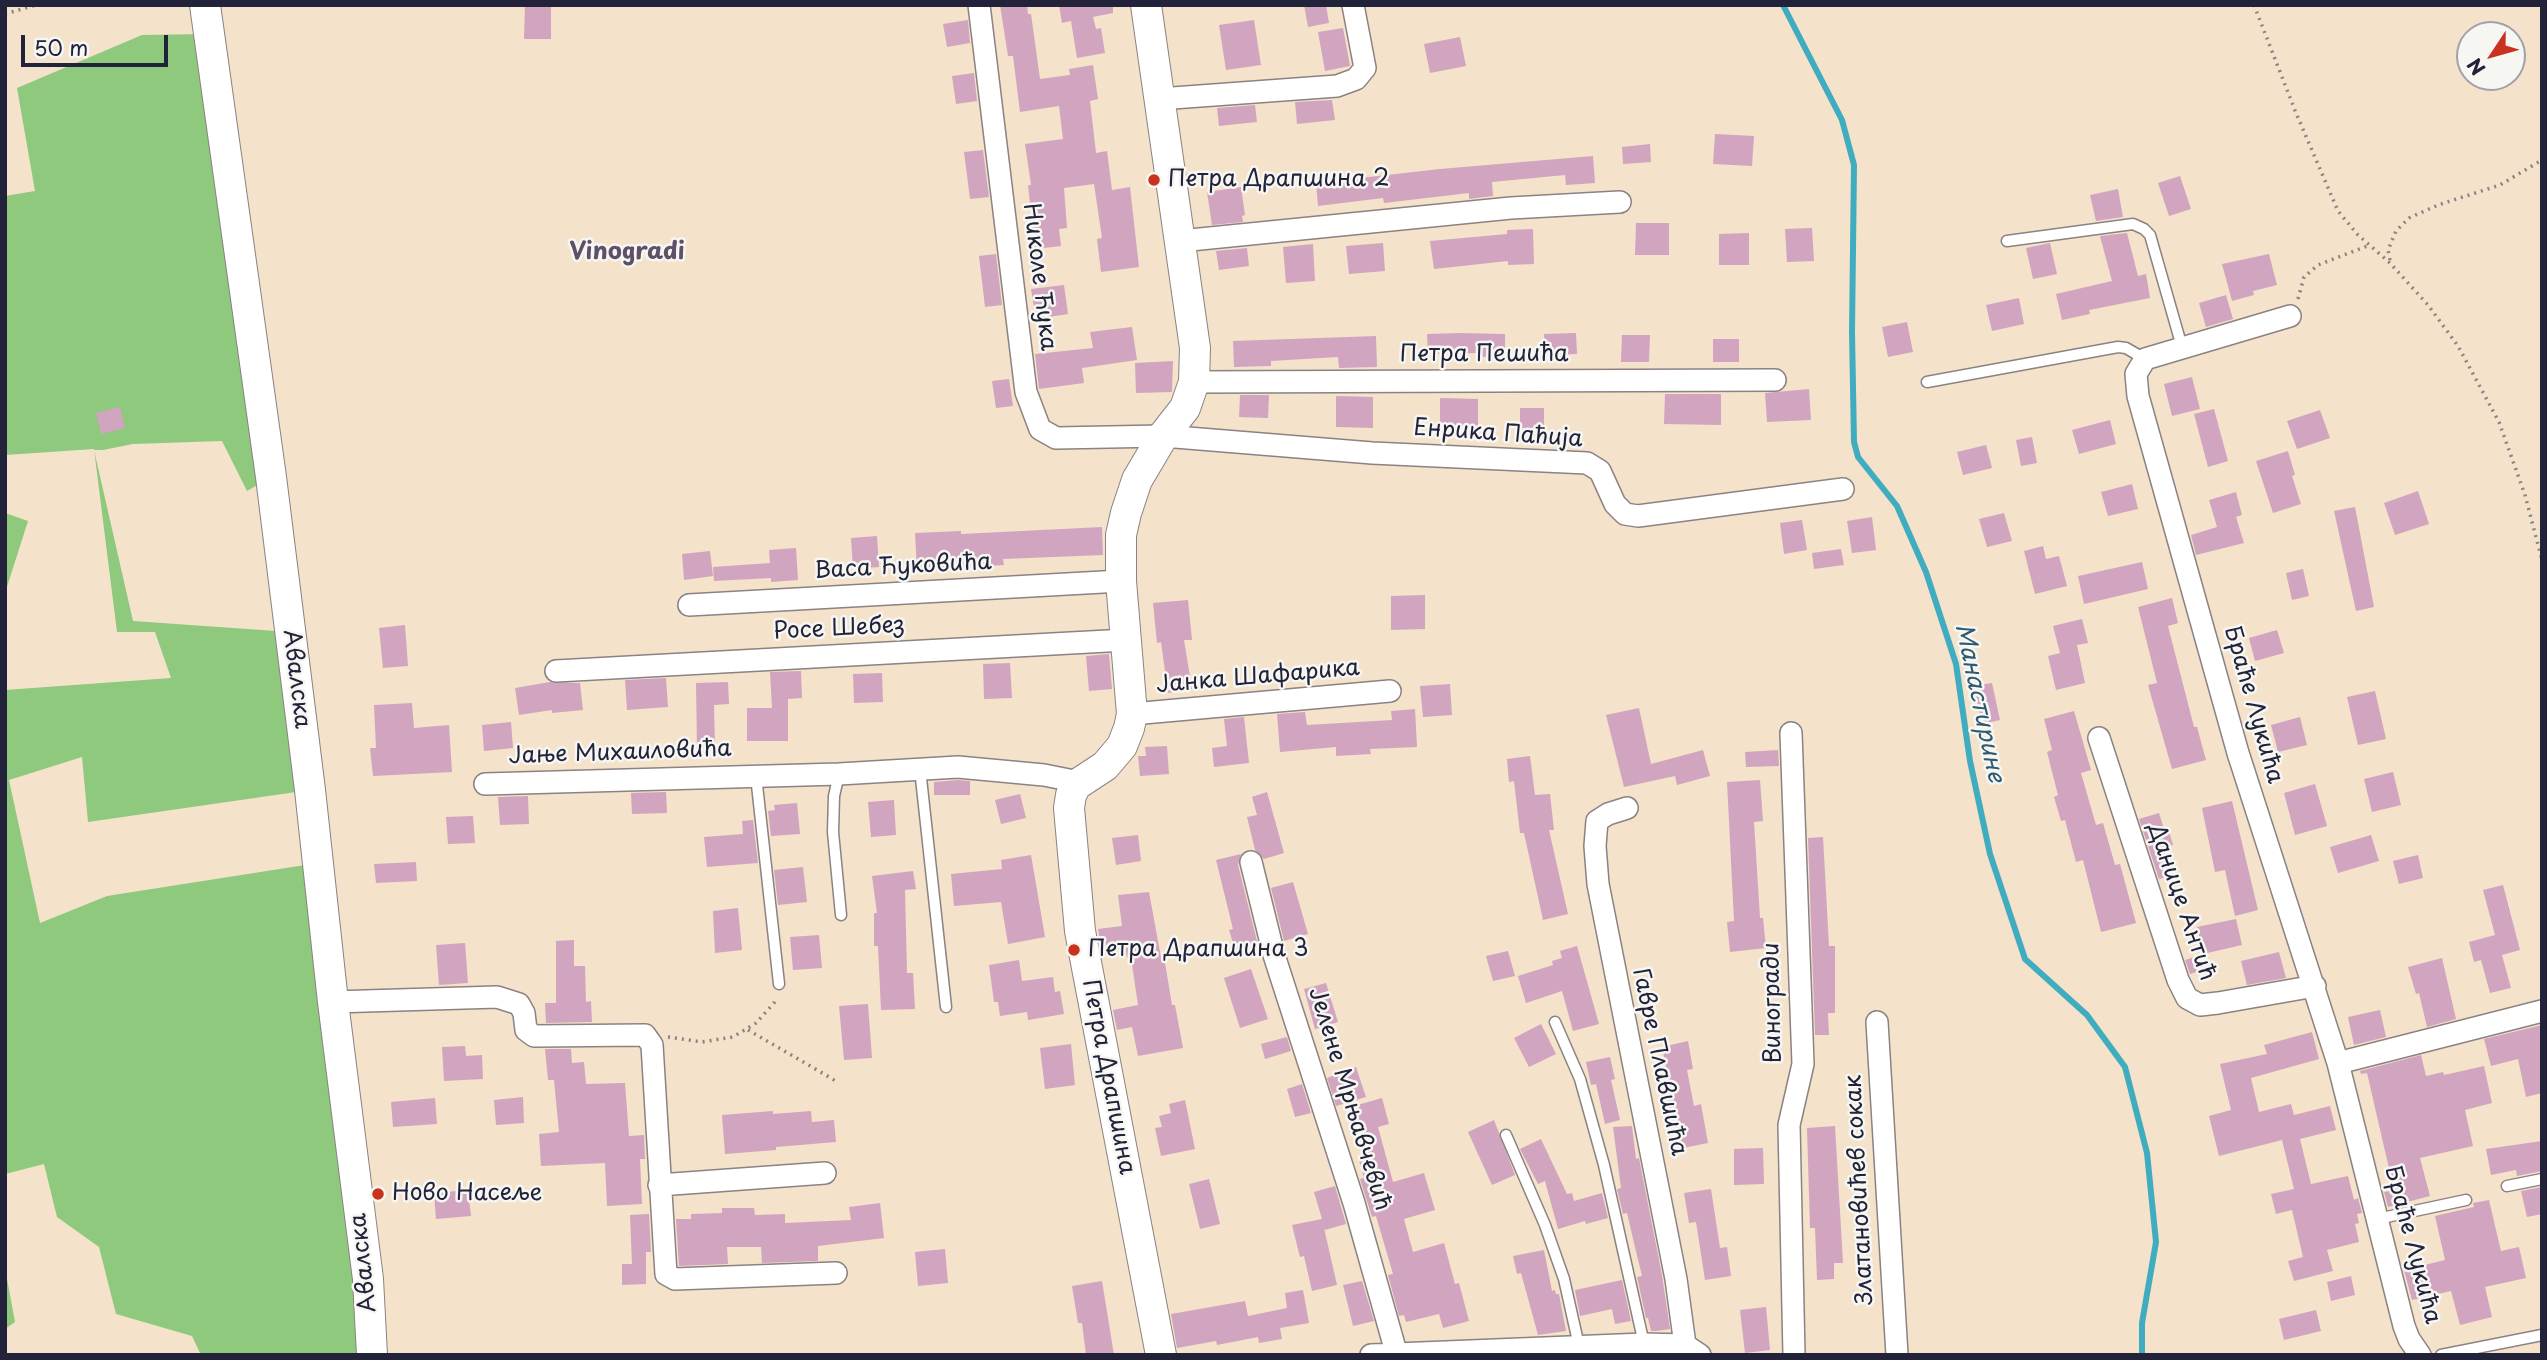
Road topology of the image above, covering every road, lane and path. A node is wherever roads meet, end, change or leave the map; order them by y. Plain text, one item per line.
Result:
1 (36, 5) edge
2 (205, 5) edge
3 (979, 5) edge
4 (1146, 5) edge
5 (1353, 5) edge
6 (2254, 5) edge
7 (5, 13) edge
8 (1159, 99) junction
9 (2542, 160) edge
10 (1620, 202) dead end
11 (1180, 241) junction
12 (2007, 241) dead end
13 (2370, 245) junction
14 (2390, 262) junction
15 (2290, 316) joint
16 (2182, 347) junction
17 (2145, 359) junction
18 (1775, 380) dead end
19 (1194, 382) junction
20 (1927, 382) dead end
21 (1164, 436) junction
22 (1843, 489) dead end
23 (2542, 560) edge
24 (1121, 581) junction
25 (689, 605) dead end
26 (1126, 640) junction
27 (556, 671) dead end
28 (1390, 691) dead end
29 (1132, 714) junction
30 (1791, 733) dead end
31 (2099, 738) dead end
32 (920, 769) junction
33 (839, 774) junction
34 (756, 776) junction
35 (485, 784) dead end
36 (1076, 785) junction
37 (1627, 808) dead end
38 (1251, 862) dead end
39 (841, 915) dead end
40 (779, 984) joint
41 (2315, 986) junction
42 (333, 1002) junction
43 (946, 1007) dead end
44 (2542, 1011) edge
45 (1555, 1022) dead end
46 (1877, 1022) dead end
47 (748, 1030) junction
48 (649, 1037) junction
49 (2338, 1063) junction
50 (836, 1081) dead end
51 (1506, 1135) dead end
52 (825, 1173) dead end
53 (2542, 1179) edge
54 (659, 1185) junction
55 (2507, 1186) dead end
56 (2466, 1200) dead end
57 (2377, 1219) junction
58 (836, 1273) dead end
59 (2542, 1335) edge
60 (1644, 1344) junction
61 (1579, 1346) junction
62 (1693, 1350) edge
63 (1396, 1352) junction
64 (372, 1355) edge
65 (1161, 1355) edge
66 (1371, 1355) edge
67 (1794, 1355) edge
68 (1897, 1355) edge
69 (2420, 1355) edge
70 (2441, 1355) edge

1 - 7 path
2 - 42 street, Авалска
3 - 21 street, Николе Ћука
4 - 8 street
5 - 8 street
6 - 13 path
8 - 11 street
9 - 14 path
10 - 11 street
11 - 19 street
12 - 16 lane
13 - 14 path
13 - 15 path
14 - 23 path
15 - 16 street
16 - 17 street
17 - 20 lane
17 - 41 street, Браће Лукића
18 - 19 street, Петра Пешића
19 - 21 street
21 - 22 street, Енрика Паћија
21 - 24 street
24 - 25 street, Васа Ћуковића
24 - 26 street
26 - 27 street, Росе Шебез
26 - 29 street
28 - 29 street, Јанка Шафарика
29 - 36 street
30 - 67 street, Виногради
31 - 41 street, Данице Антић
32 - 33 street, Јање Михаиловића
32 - 36 street, Јање Михаиловића
32 - 43 lane
33 - 34 street, Јање Михаиловића
33 - 39 lane
34 - 35 street, Јање Михаиловића
34 - 40 lane, Јање Михаиловића
36 - 65 street, Петра Драпшина
37 - 62 street, Гавре Плавшића
38 - 63 street, Јелене Мрњавчевић
40 - 47 path
41 - 49 street, Браће Лукића
42 - 48 street
42 - 64 street, Авалска
44 - 49 street
45 - 60 lane
46 - 68 street, Златановићев сокак
47 - 48 path
47 - 50 path
48 - 54 street
49 - 57 street, Браће Лукића
51 - 61 lane
52 - 54 street
53 - 55 lane
54 - 58 street
56 - 57 lane
57 - 69 street, Браће Лукића
59 - 70 lane
60 - 61 street
60 - 62 street
61 - 63 street
63 - 66 street

